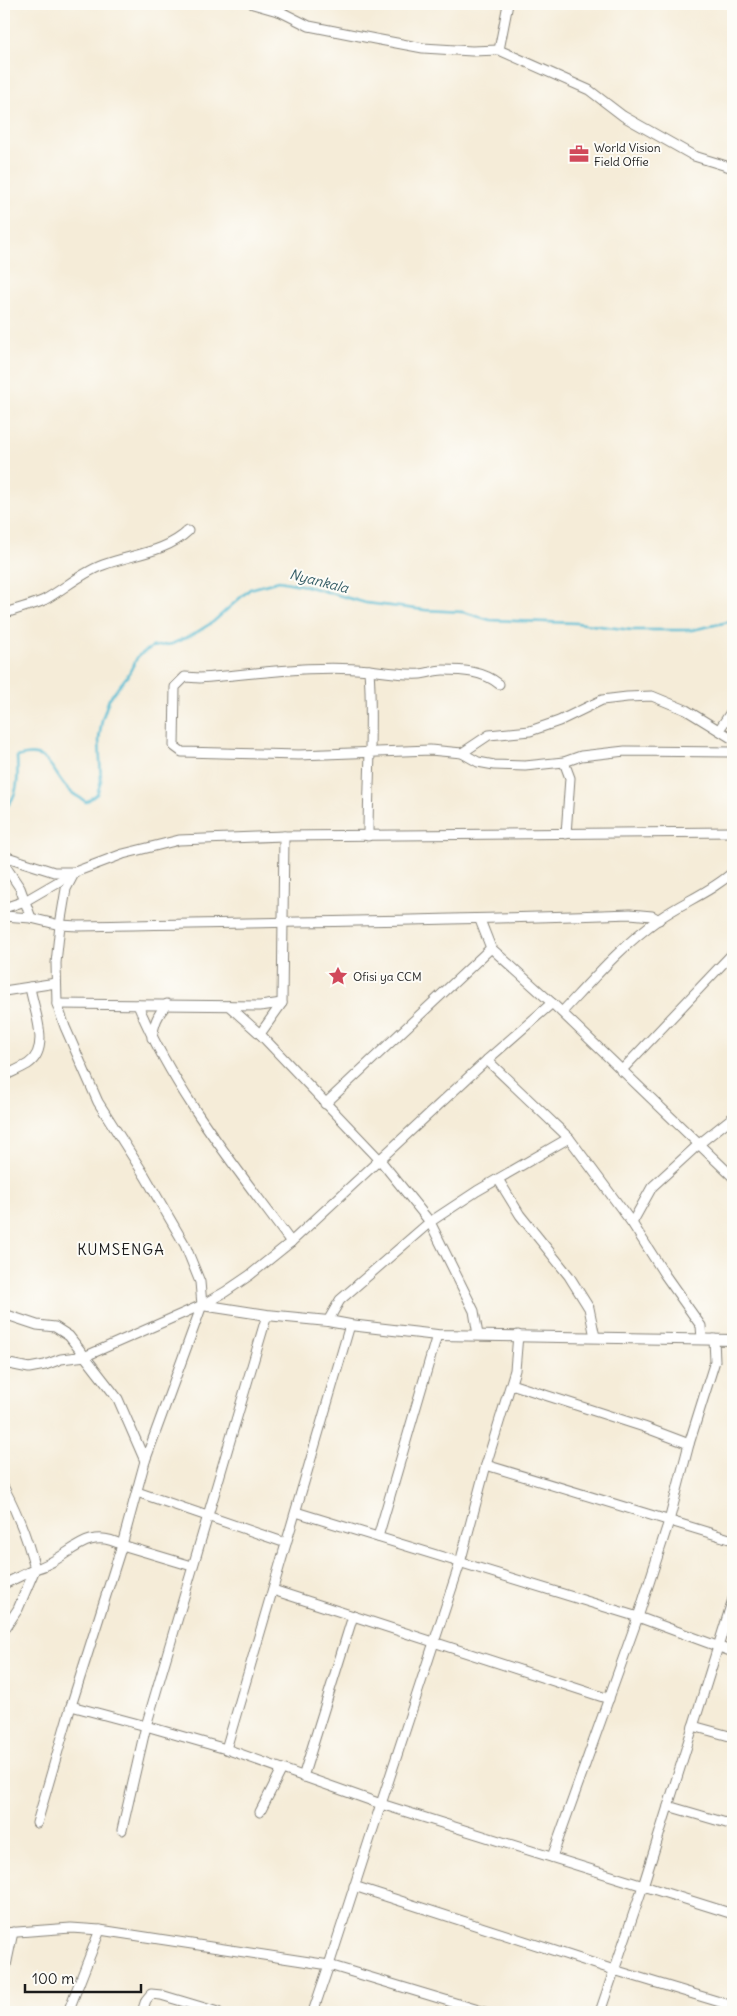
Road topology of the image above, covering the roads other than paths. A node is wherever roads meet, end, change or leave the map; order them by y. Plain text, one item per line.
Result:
1 (253, 4) edge
2 (508, 4) edge
3 (499, 50) junction
4 (733, 168) edge
5 (188, 531) dead end
6 (4, 614) edge
7 (369, 670) junction
8 (499, 684) dead end
9 (733, 709) edge
10 (719, 730) junction
11 (733, 738) edge
12 (733, 752) edge
13 (370, 753) junction
14 (462, 753) junction
15 (564, 762) junction
16 (733, 832) edge
17 (566, 834) junction
18 (284, 836) junction
19 (368, 836) junction
20 (4, 856) edge
21 (4, 864) edge
22 (75, 872) junction
23 (733, 872) edge
24 (24, 901) junction
25 (4, 908) edge
26 (4, 916) edge
27 (31, 918) junction
28 (480, 920) junction
29 (659, 920) junction
30 (284, 921) junction
31 (60, 925) junction
32 (491, 948) junction
33 (733, 952) edge
34 (56, 983) junction
35 (30, 987) junction
36 (4, 991) edge
37 (282, 1003) junction
38 (552, 1003) junction
39 (58, 1004) junction
40 (167, 1004) junction
41 (138, 1005) junction
42 (229, 1006) junction
43 (562, 1012) junction
44 (260, 1034) junction
45 (152, 1038) junction
46 (488, 1060) junction
47 (621, 1071) junction
48 (4, 1076) edge
49 (325, 1104) junction
50 (733, 1117) edge
51 (569, 1138) junction
52 (699, 1144) junction
53 (380, 1160) junction
54 (733, 1177) edge
55 (498, 1179) junction
56 (430, 1222) junction
57 (632, 1223) junction
58 (291, 1242) junction
59 (202, 1305) junction
60 (4, 1314) edge
61 (267, 1315) junction
62 (328, 1321) junction
63 (350, 1325) junction
64 (437, 1335) junction
65 (478, 1335) junction
66 (518, 1335) junction
67 (594, 1337) junction
68 (702, 1339) junction
69 (714, 1340) junction
70 (733, 1340) edge
71 (86, 1356) junction
72 (4, 1364) edge
73 (511, 1384) junction
74 (689, 1444) junction
75 (145, 1461) junction
76 (486, 1465) junction
77 (4, 1488) edge
78 (137, 1492) junction
79 (296, 1512) junction
80 (207, 1516) junction
81 (669, 1521) junction
82 (378, 1537) junction
83 (733, 1540) edge
84 (286, 1543) junction
85 (122, 1545) junction
86 (460, 1563) junction
87 (192, 1566) junction
88 (35, 1569) junction
89 (4, 1584) edge
90 (272, 1590) junction
91 (733, 1599) edge
92 (353, 1616) junction
93 (638, 1617) junction
94 (4, 1630) edge
95 (433, 1642) junction
96 (718, 1647) junction
97 (733, 1652) edge
98 (609, 1699) junction
99 (71, 1706) junction
100 (146, 1726) junction
101 (694, 1726) junction
102 (733, 1737) edge
103 (226, 1750) junction
104 (282, 1769) junction
105 (303, 1777) junction
106 (381, 1804) junction
107 (668, 1806) junction
108 (260, 1812) dead end
109 (37, 1822) dead end
110 (733, 1825) edge
111 (122, 1830) dead end
112 (552, 1857) junction
113 (354, 1886) junction
114 (643, 1886) junction
115 (733, 1914) edge
116 (100, 1930) junction
117 (8, 1932) edge
118 (329, 1965) junction
119 (614, 1970) junction
120 (4, 1975) edge
121 (733, 2006) edge
122 (68, 2012) edge
123 (142, 2012) edge
124 (218, 2012) edge
125 (313, 2012) edge
126 (484, 2012) edge
127 (600, 2012) edge

1 - 3 street
2 - 3 street
3 - 4 street
5 - 6 street
7 - 8 street
7 - 13 street
7 - 13 street
9 - 10 street
10 - 11 street
10 - 14 street
12 - 15 street
13 - 14 street
13 - 19 street
14 - 15 street
15 - 17 street
16 - 17 street
17 - 19 street
18 - 19 street
18 - 22 street
18 - 30 street
20 - 22 street
21 - 24 street
22 - 24 street
22 - 31 street
23 - 29 street
24 - 25 street
24 - 27 street
26 - 27 street
27 - 31 street
28 - 29 street
28 - 30 street
28 - 32 street
29 - 43 street
30 - 31 street
30 - 37 street
31 - 34 street
32 - 38 street
32 - 49 street
33 - 47 street
34 - 35 street
34 - 39 street
35 - 36 street
35 - 48 street
37 - 42 street
37 - 44 street
38 - 43 street
38 - 46 street
39 - 41 street
39 - 59 street
40 - 41 street
40 - 42 street
40 - 45 street
41 - 45 street
42 - 44 street
43 - 47 street
44 - 49 street
45 - 58 street
46 - 51 street
46 - 53 street
47 - 52 street
49 - 53 street
50 - 52 street
51 - 55 street
51 - 57 street
52 - 54 street
52 - 57 street
53 - 56 street
53 - 58 street
55 - 56 street
55 - 67 street
56 - 62 street
56 - 65 street
57 - 68 street
58 - 59 street
59 - 61 street
59 - 71 street
59 - 75 street
60 - 71 street
61 - 62 street
61 - 80 street
62 - 63 street
63 - 64 street
63 - 79 street
64 - 65 street
64 - 82 street
65 - 66 street
66 - 67 street
66 - 73 street
67 - 68 street
68 - 69 street
69 - 70 street
69 - 74 street
71 - 72 street
71 - 75 street
73 - 74 street
73 - 76 street
74 - 81 street
75 - 78 street
76 - 81 street
76 - 86 street
77 - 88 street
78 - 80 street
78 - 85 street
79 - 82 street
79 - 84 street
80 - 84 street
80 - 87 street
81 - 83 street
81 - 93 street
82 - 86 street
84 - 90 street
85 - 87 street
85 - 88 street
85 - 99 street
86 - 93 street
86 - 95 street
87 - 100 street
88 - 89 street
88 - 94 street
90 - 92 street
90 - 103 street
91 - 96 street
92 - 95 street
92 - 105 street
93 - 96 street
93 - 98 street
95 - 98 street
95 - 106 street
96 - 97 street
96 - 101 street
98 - 112 street
99 - 100 street
99 - 109 street
100 - 103 street
100 - 111 street
101 - 102 street
101 - 107 street
103 - 104 street
104 - 105 street
104 - 108 street
105 - 106 street
106 - 112 street
106 - 113 street
107 - 110 street
107 - 114 street
112 - 114 street
113 - 118 street
113 - 119 street
114 - 115 street
114 - 119 street
116 - 117 street
116 - 118 street
116 - 122 street
117 - 120 street
118 - 125 street
118 - 126 street
119 - 121 street
119 - 127 street
123 - 124 street

